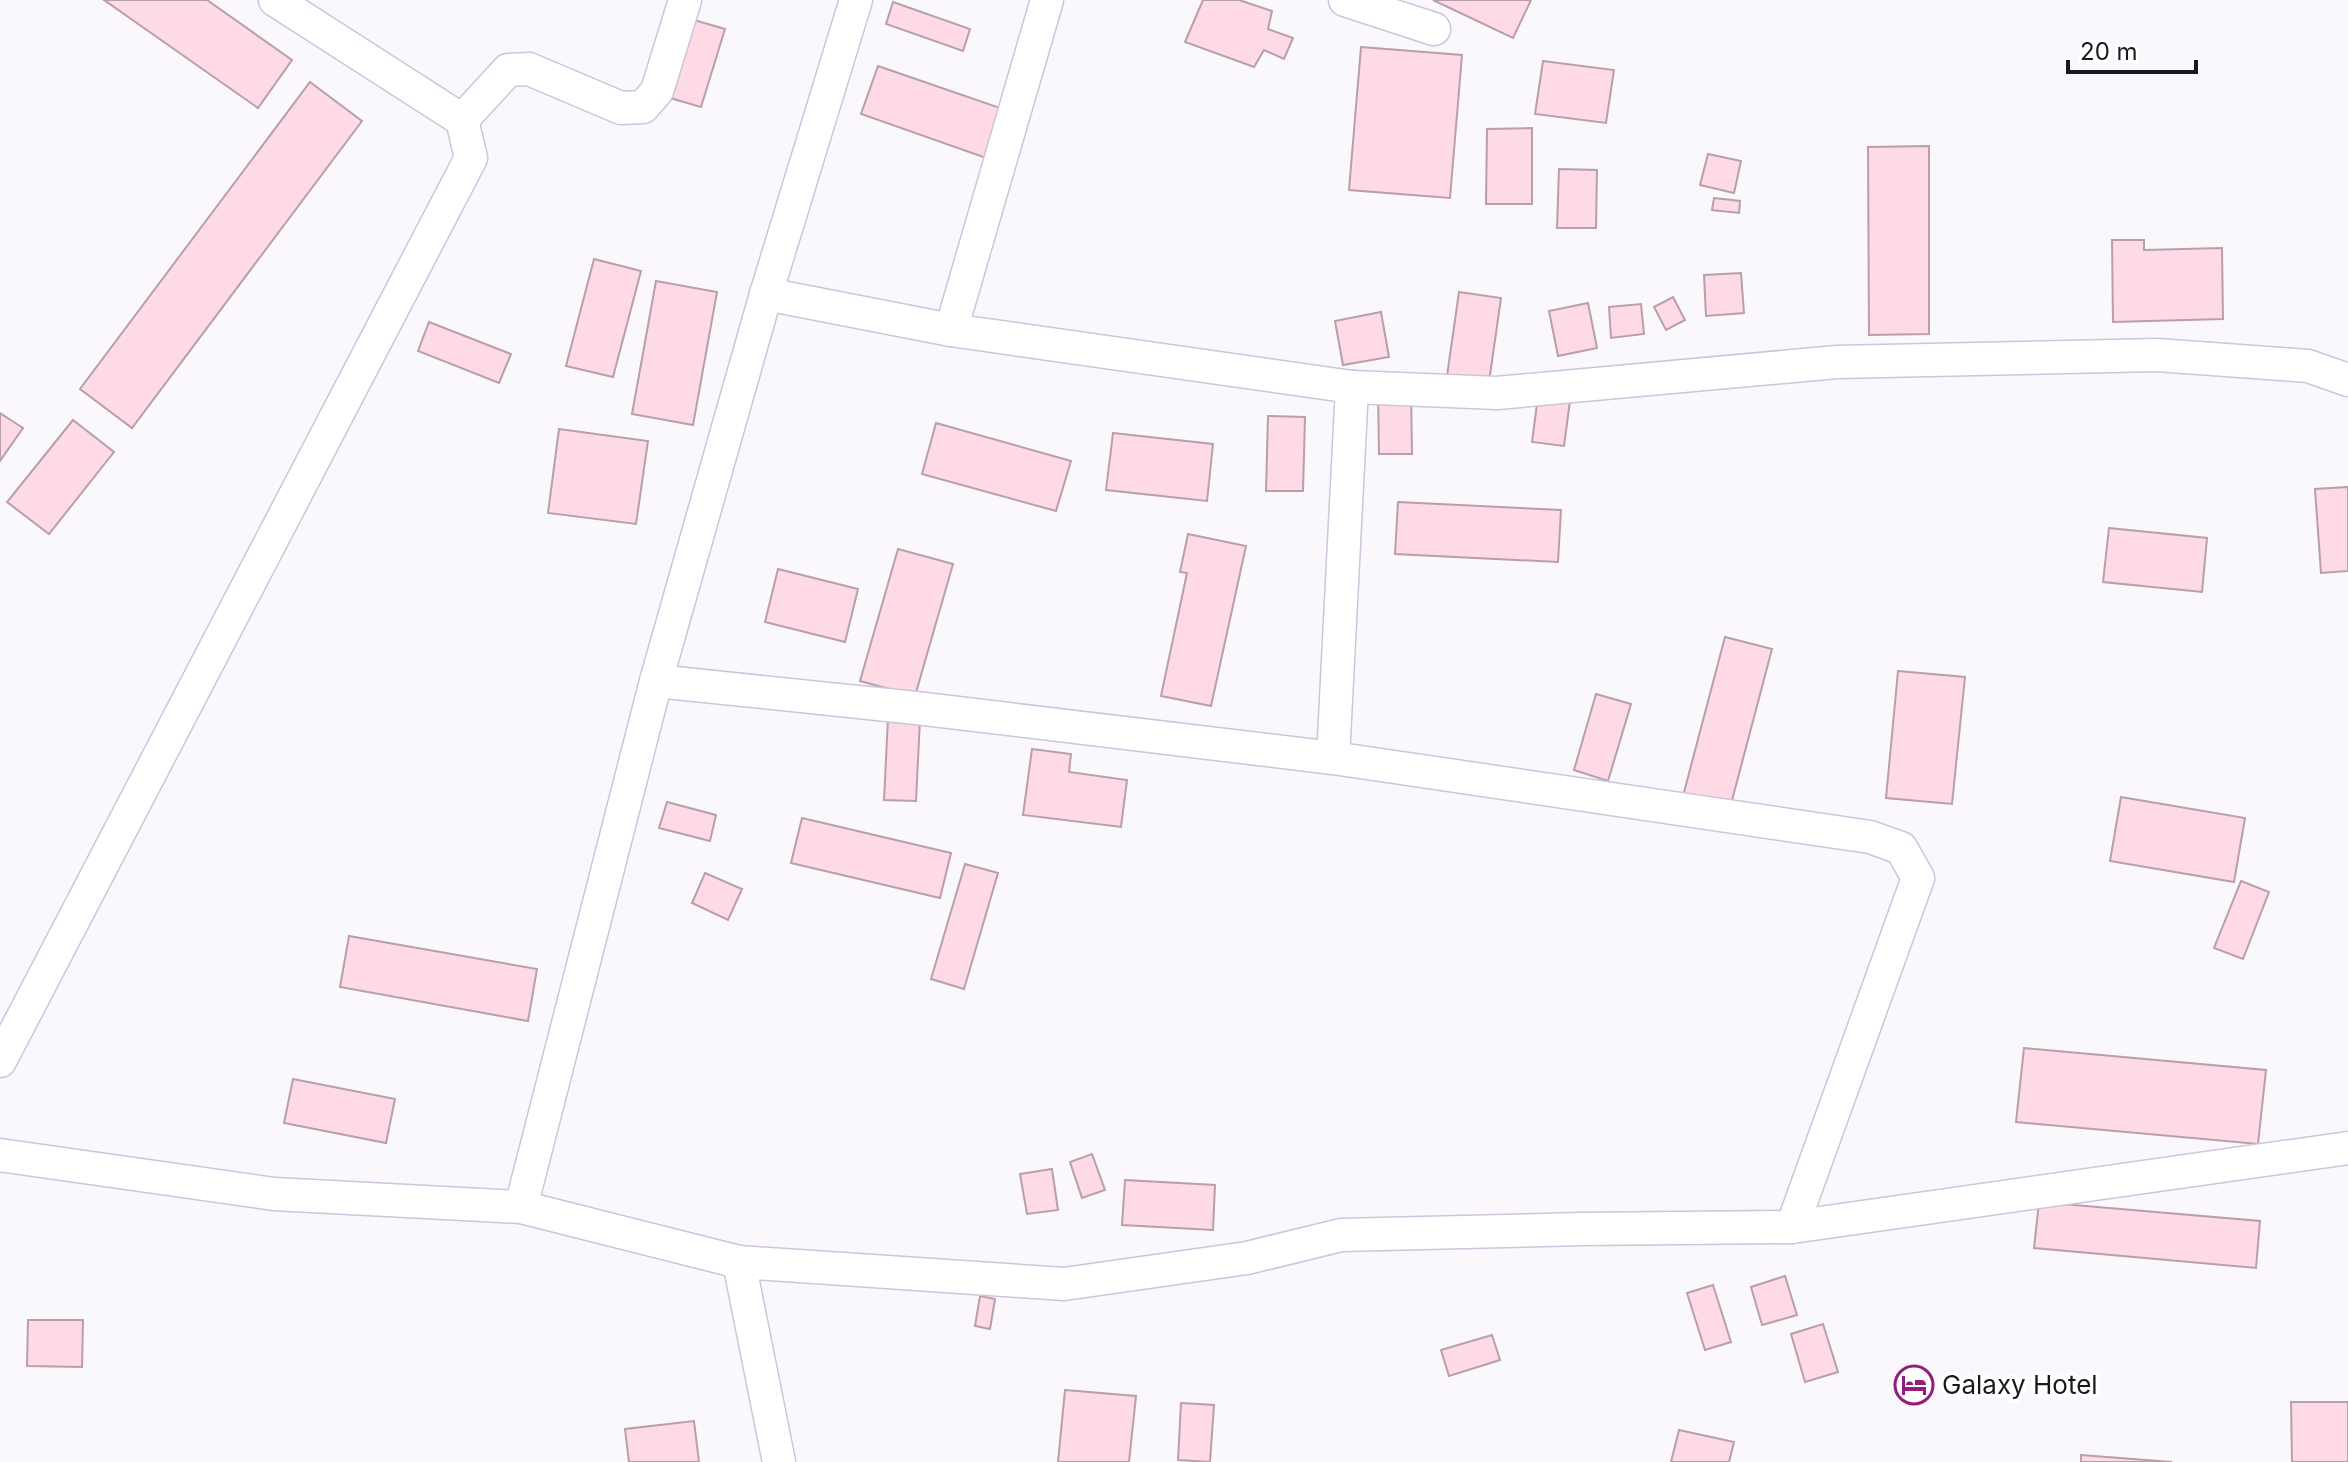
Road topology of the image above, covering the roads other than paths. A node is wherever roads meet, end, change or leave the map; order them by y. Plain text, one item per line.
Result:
1 (275, 0) edge
2 (685, 0) edge
3 (856, 0) edge
4 (1047, 0) edge
5 (1345, 0) edge
6 (1434, 29) dead end
7 (462, 120) junction
8 (766, 294) junction
9 (951, 330) junction
10 (2348, 380) edge
11 (1352, 387) junction
12 (656, 681) junction
13 (1333, 758) junction
14 (0, 1061) edge
15 (2348, 1148) edge
16 (0, 1155) edge
17 (521, 1207) junction
18 (1792, 1227) junction
19 (739, 1262) junction
20 (779, 1462) edge

1 - 7 street
2 - 7 street
3 - 8 street
4 - 9 street
5 - 6 street
7 - 14 street
8 - 9 street
8 - 12 street
9 - 11 street
10 - 11 street
11 - 13 street
12 - 13 street
12 - 17 street
13 - 18 street
15 - 18 street
16 - 17 street
17 - 19 street
18 - 19 street
19 - 20 street

